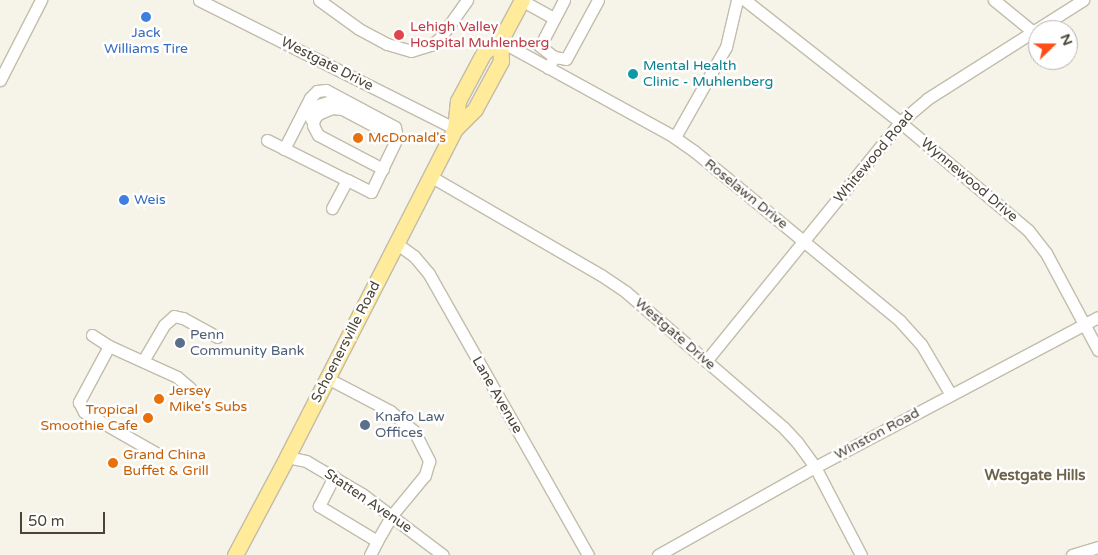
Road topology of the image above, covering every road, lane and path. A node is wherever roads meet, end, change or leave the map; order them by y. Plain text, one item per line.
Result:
1 (41, 0) edge
2 (199, 0) edge
3 (319, 0) edge
4 (467, 0) edge
5 (522, 0) edge
6 (564, 0) edge
7 (598, 0) edge
8 (737, 0) edge
9 (746, 0) edge
10 (994, 0) edge
11 (1083, 0) edge
12 (759, 4) edge
13 (554, 18) junction
14 (1050, 20) edge
15 (1028, 28) edge
16 (1028, 34) edge
17 (500, 41) junction
18 (554, 57) junction
19 (548, 68) junction
20 (0, 80) edge
21 (900, 122) junction
22 (455, 129) junction
23 (675, 137) junction
24 (397, 138) junction
25 (268, 140) dead end
26 (284, 149) junction
27 (383, 169) junction
28 (430, 176) junction
29 (347, 180) junction
30 (332, 208) dead end
31 (804, 241) junction
32 (396, 243) junction
33 (1098, 317) edge
34 (1085, 324) junction
35 (92, 335) dead end
36 (217, 337) dead end
37 (110, 346) junction
38 (1098, 350) edge
39 (143, 361) junction
40 (706, 361) junction
41 (328, 378) junction
42 (190, 388) dead end
43 (951, 395) junction
44 (156, 453) dead end
45 (287, 458) junction
46 (815, 467) junction
47 (334, 477) junction
48 (392, 515) junction
49 (377, 541) junction
50 (1098, 547) edge
51 (235, 555) edge
52 (370, 555) edge
53 (444, 555) edge
54 (588, 555) edge
55 (658, 555) edge
56 (861, 555) edge
57 (1072, 555) edge

1 - 20 street
2 - 22 street, Westgate Drive
3 - 4 street
5 - 13 street
5 - 17 main road, Schoenersville Road
6 - 13 street
7 - 18 street
8 - 23 street
9 - 12 street, Wynnewood Drive
10 - 15 street
11 - 14 street, Whitewood Road
12 - 21 street, Wynnewood Drive
13 - 18 street
16 - 21 street, Whitewood Road
17 - 19 street, Roselawn Drive
17 - 22 main road, Schoenersville Road
18 - 19 street
19 - 23 street, Roselawn Drive
21 - 31 street, Whitewood Road
21 - 34 street, Wynnewood Drive
22 - 28 main road, Schoenersville Road
23 - 31 street, Roselawn Drive
24 - 26 street
24 - 27 street
24 - 27 street
25 - 26 street
26 - 29 street
27 - 29 street
28 - 32 main road, Schoenersville Road
28 - 40 street, Westgate Drive
29 - 30 street
31 - 40 street, Whitewood Road
31 - 43 street, Roselawn Drive
32 - 41 main road, Schoenersville Road
32 - 54 street, Lane Avenue
33 - 34 street, Winston Road
34 - 38 street, Wynnewood Drive
34 - 43 street, Winston Road
35 - 37 street
36 - 39 street
37 - 39 street
37 - 44 street
39 - 42 street
40 - 46 street, Westgate Drive
41 - 45 main road, Schoenersville Road
41 - 48 street
43 - 46 street, Winston Road
45 - 47 street, Statten Avenue
45 - 51 main road, Schoenersville Road
46 - 55 street, Winston Road
46 - 56 street, Westgate Drive
47 - 48 street, Statten Avenue
47 - 49 street
48 - 49 street
48 - 53 street, Statten Avenue
49 - 52 street
50 - 57 street

